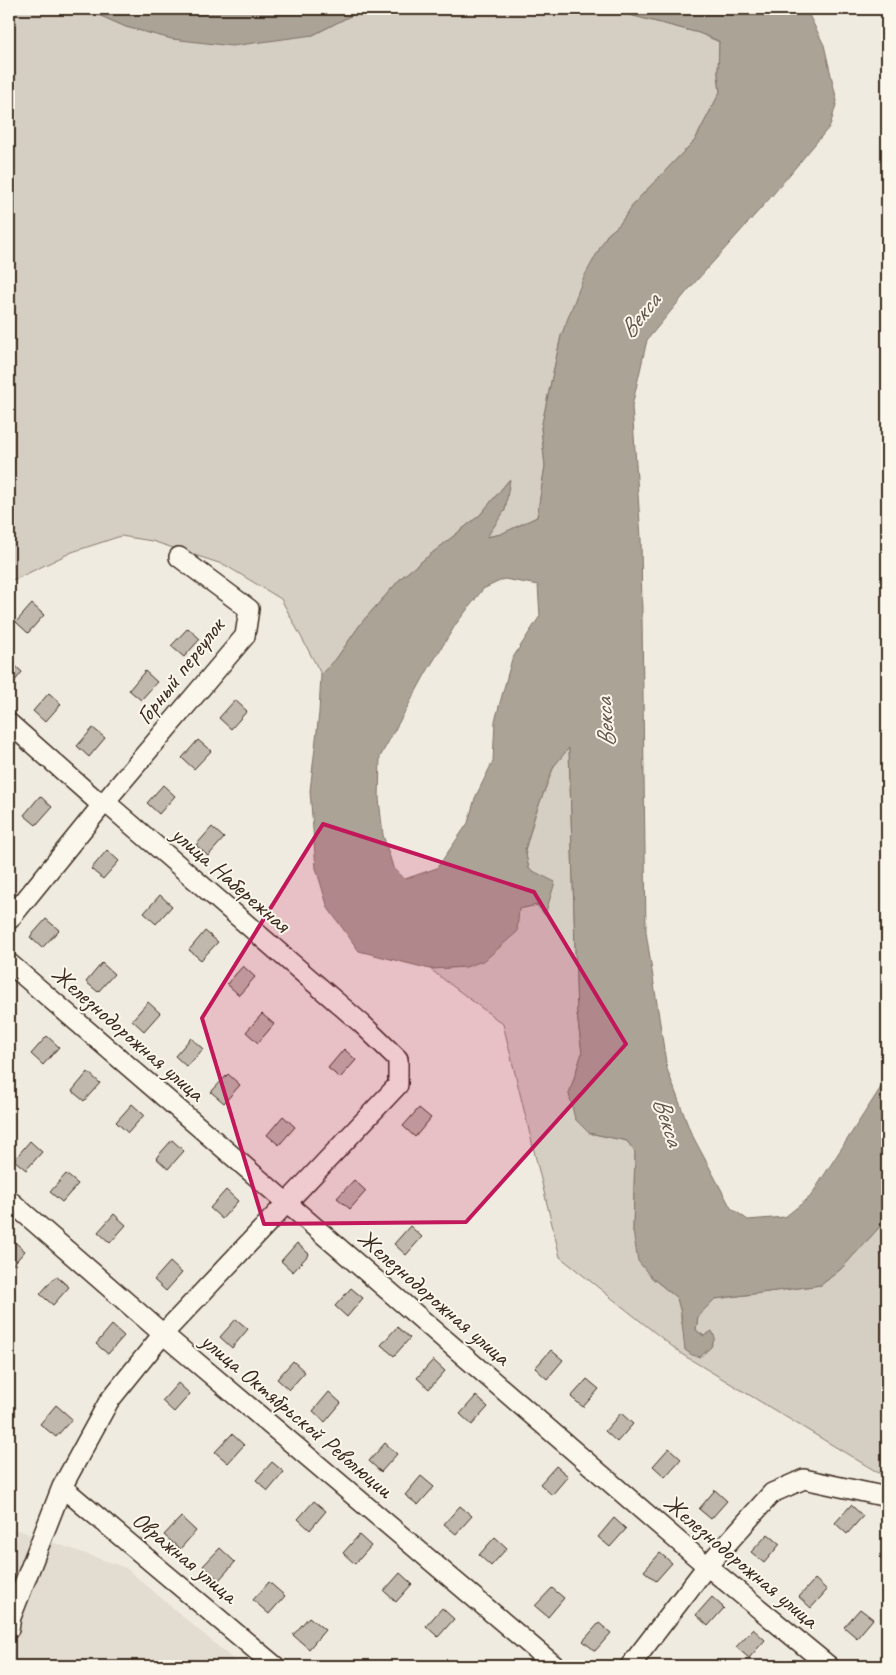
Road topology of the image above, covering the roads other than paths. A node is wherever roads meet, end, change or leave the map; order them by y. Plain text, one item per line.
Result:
1 (179, 556) dead end
2 (9, 723) edge
3 (103, 804) junction
4 (9, 920) edge
5 (9, 963) edge
6 (9, 1200) edge
7 (287, 1203) junction
8 (163, 1334) junction
9 (62, 1487) junction
10 (887, 1497) edge
11 (707, 1566) junction
12 (9, 1629) edge
13 (275, 1666) edge
14 (555, 1666) edge
15 (630, 1666) edge
16 (829, 1666) edge

1 - 3 street, Горный переулок
2 - 3 street, улица Набережная
3 - 4 street
3 - 7 street, улица Набережная
5 - 7 street, Железнодорожная улица
6 - 8 street, улица Октябрьской Революции
7 - 8 street
7 - 11 street, Железнодорожная улица
8 - 9 street
8 - 14 street, улица Октябрьской Революции
9 - 12 street
9 - 13 street, Овражная улица
10 - 11 street
11 - 15 street
11 - 16 street, Железнодорожная улица

